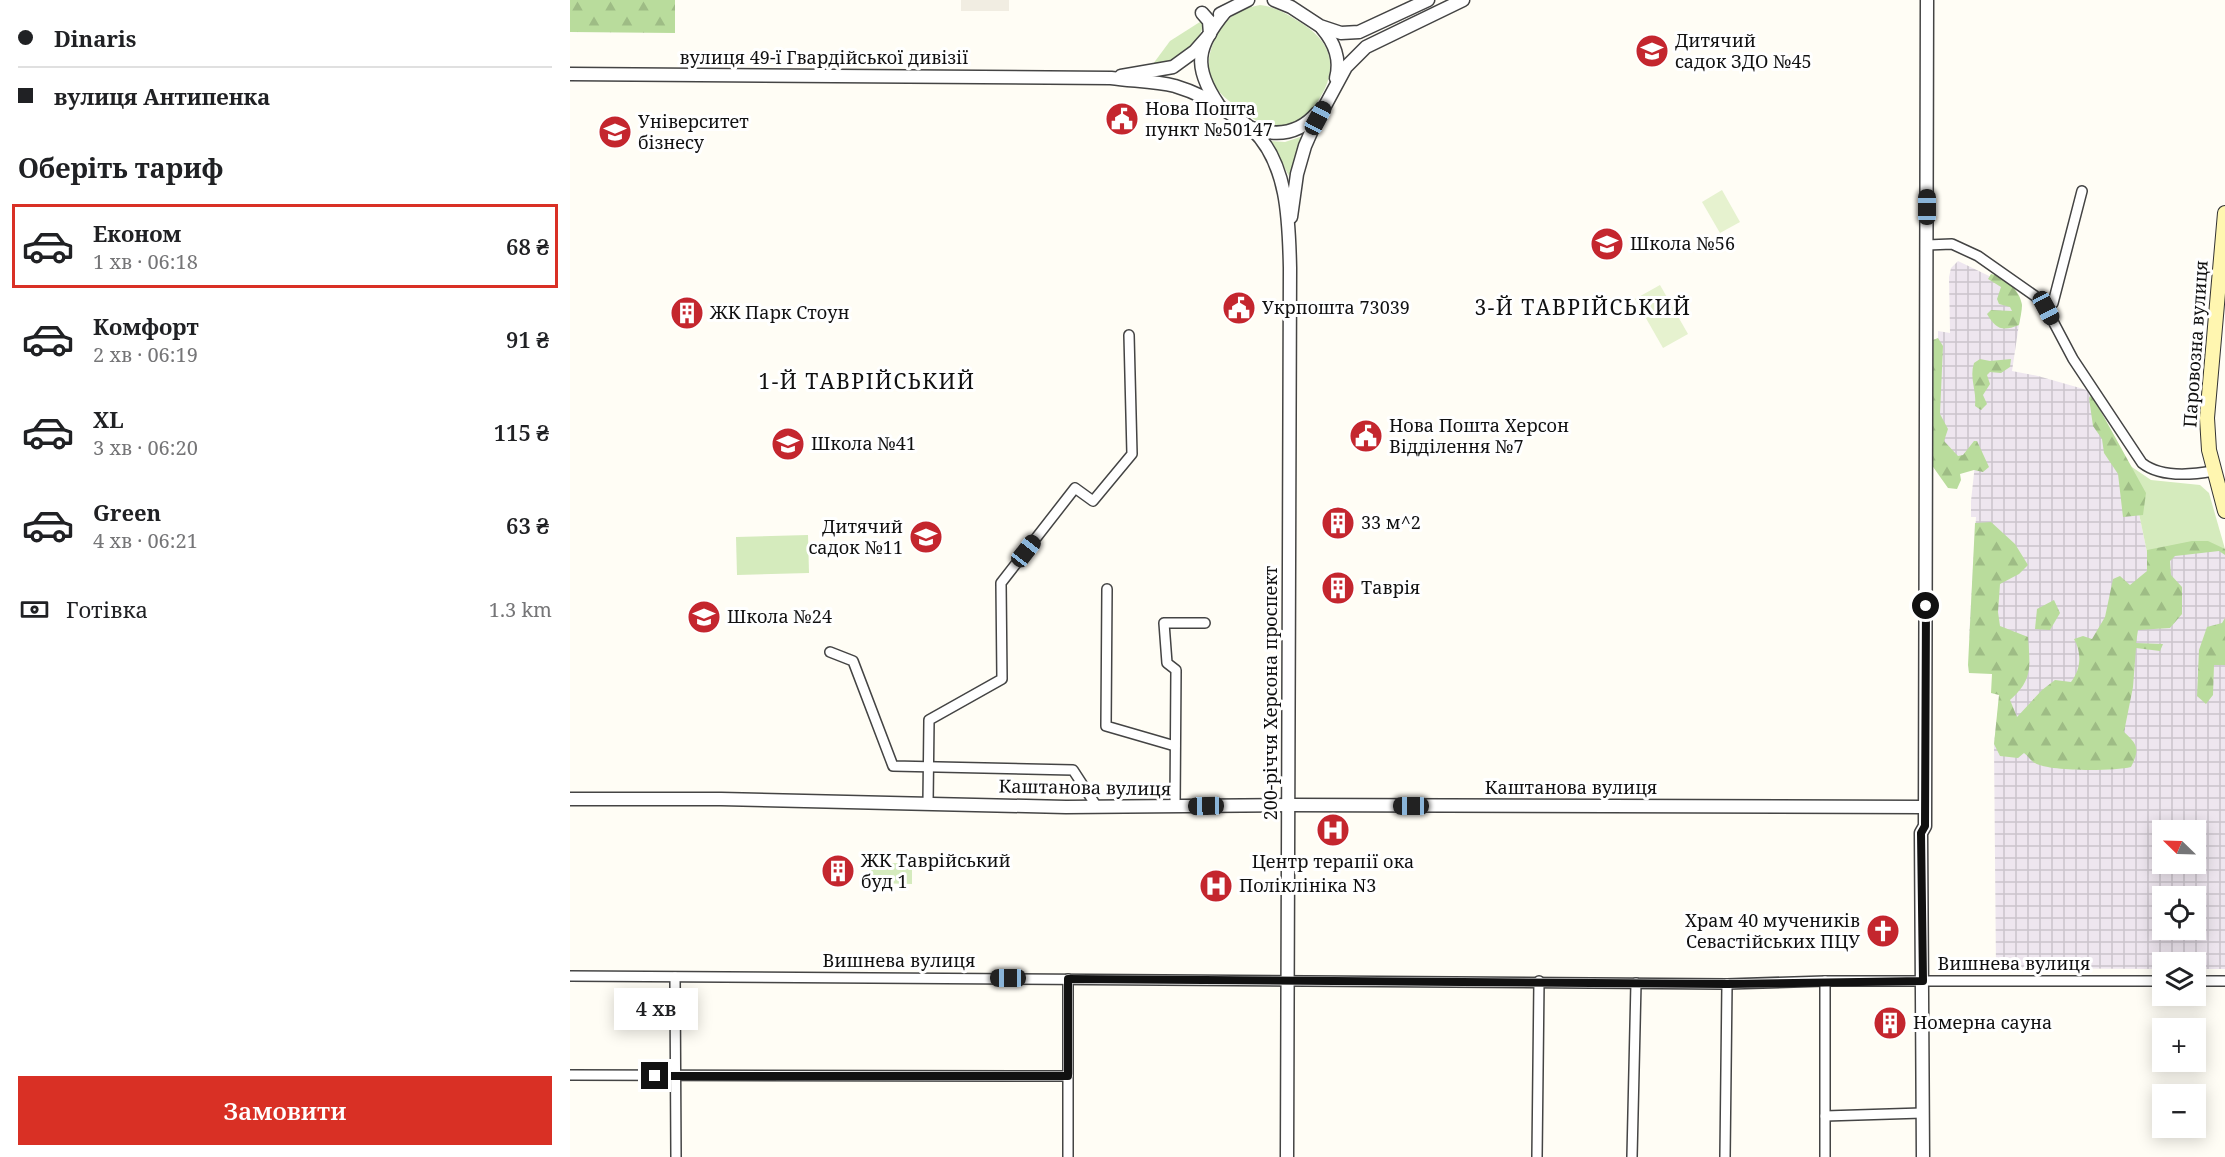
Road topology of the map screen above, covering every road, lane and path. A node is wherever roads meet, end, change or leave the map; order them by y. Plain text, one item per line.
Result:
1 (1248, 0) edge
2 (1274, 0) edge
3 (1428, 0) edge
4 (1463, 0) edge
5 (1927, 0) edge
6 (1288, 4) edge
7 (1225, 12) junction
8 (1320, 26) junction
9 (1210, 34) junction
10 (570, 74) edge
11 (1111, 78) junction
12 (1334, 88) junction
13 (1219, 105) junction
14 (1324, 106) junction
15 (1251, 128) junction
16 (2082, 191) dead end
17 (2225, 213) edge
18 (1289, 230) junction
19 (1927, 245) junction
20 (2046, 308) junction
21 (1130, 335) dead end
22 (2213, 471) junction
23 (2225, 511) edge
24 (1107, 589) dead end
25 (1205, 622) dead end
26 (830, 652) dead end
27 (1175, 746) junction
28 (928, 767) junction
29 (570, 799) edge
30 (928, 803) junction
31 (1289, 805) junction
32 (1097, 807) junction
33 (1175, 807) junction
34 (1924, 807) junction
35 (570, 976) edge
36 (675, 977) junction
37 (1068, 979) junction
38 (1539, 981) junction
39 (1825, 981) junction
40 (1923, 981) junction
41 (2152, 981) edge
42 (2206, 981) edge
43 (2225, 981) edge
44 (1287, 982) junction
45 (1635, 983) junction
46 (1727, 984) junction
47 (570, 1075) edge
48 (676, 1076) junction
49 (1068, 1076) junction
50 (1922, 1113) junction
51 (1825, 1116) junction
52 (676, 1157) edge
53 (1068, 1157) edge
54 (1287, 1157) edge
55 (1537, 1157) edge
56 (1632, 1157) edge
57 (1725, 1157) edge
58 (1825, 1157) edge
59 (1923, 1157) edge

1 - 7 street
2 - 6 street
3 - 8 street
4 - 12 street
5 - 19 street
6 - 8 street
7 - 9 street
7 - 9 street
8 - 12 street
9 - 11 street
9 - 13 street
10 - 11 street, вулиця 49-ї Гвардійської дивізії
11 - 13 street
12 - 14 street
13 - 15 street
14 - 15 street
14 - 18 street
15 - 18 street
16 - 20 street
17 - 22 main road, Паровозна вулиця
18 - 31 street, 200-річчя Херсона проспект
19 - 20 street
19 - 34 street
20 - 22 street
21 - 28 street
22 - 23 main road, Паровозна вулиця
24 - 27 street
25 - 27 street
26 - 28 street
27 - 33 street
28 - 30 street
28 - 32 street
29 - 30 street, Каштанова вулиця
30 - 32 street, Каштанова вулиця
31 - 33 street, Каштанова вулиця
31 - 34 street, Каштанова вулиця
31 - 44 street, 200-річчя Херсона проспект
32 - 33 street, Каштанова вулиця
34 - 40 street
35 - 36 street, Вишнева вулиця
36 - 37 street, Вишнева вулиця
36 - 48 street
37 - 44 street, Вишнева вулиця
37 - 49 street
38 - 44 street, Вишнева вулиця
38 - 45 street, Вишнева вулиця
38 - 55 street
39 - 40 street, Вишнева вулиця
39 - 46 street, Вишнева вулиця
39 - 51 street
40 - 41 street, Вишнева вулиця
40 - 50 street
42 - 43 street
44 - 54 street, 200-річчя Херсона проспект
45 - 46 street, Вишнева вулиця
45 - 56 street
46 - 57 street
47 - 48 street
48 - 49 street
48 - 52 street
49 - 53 street
50 - 51 street
50 - 59 street
51 - 58 street

